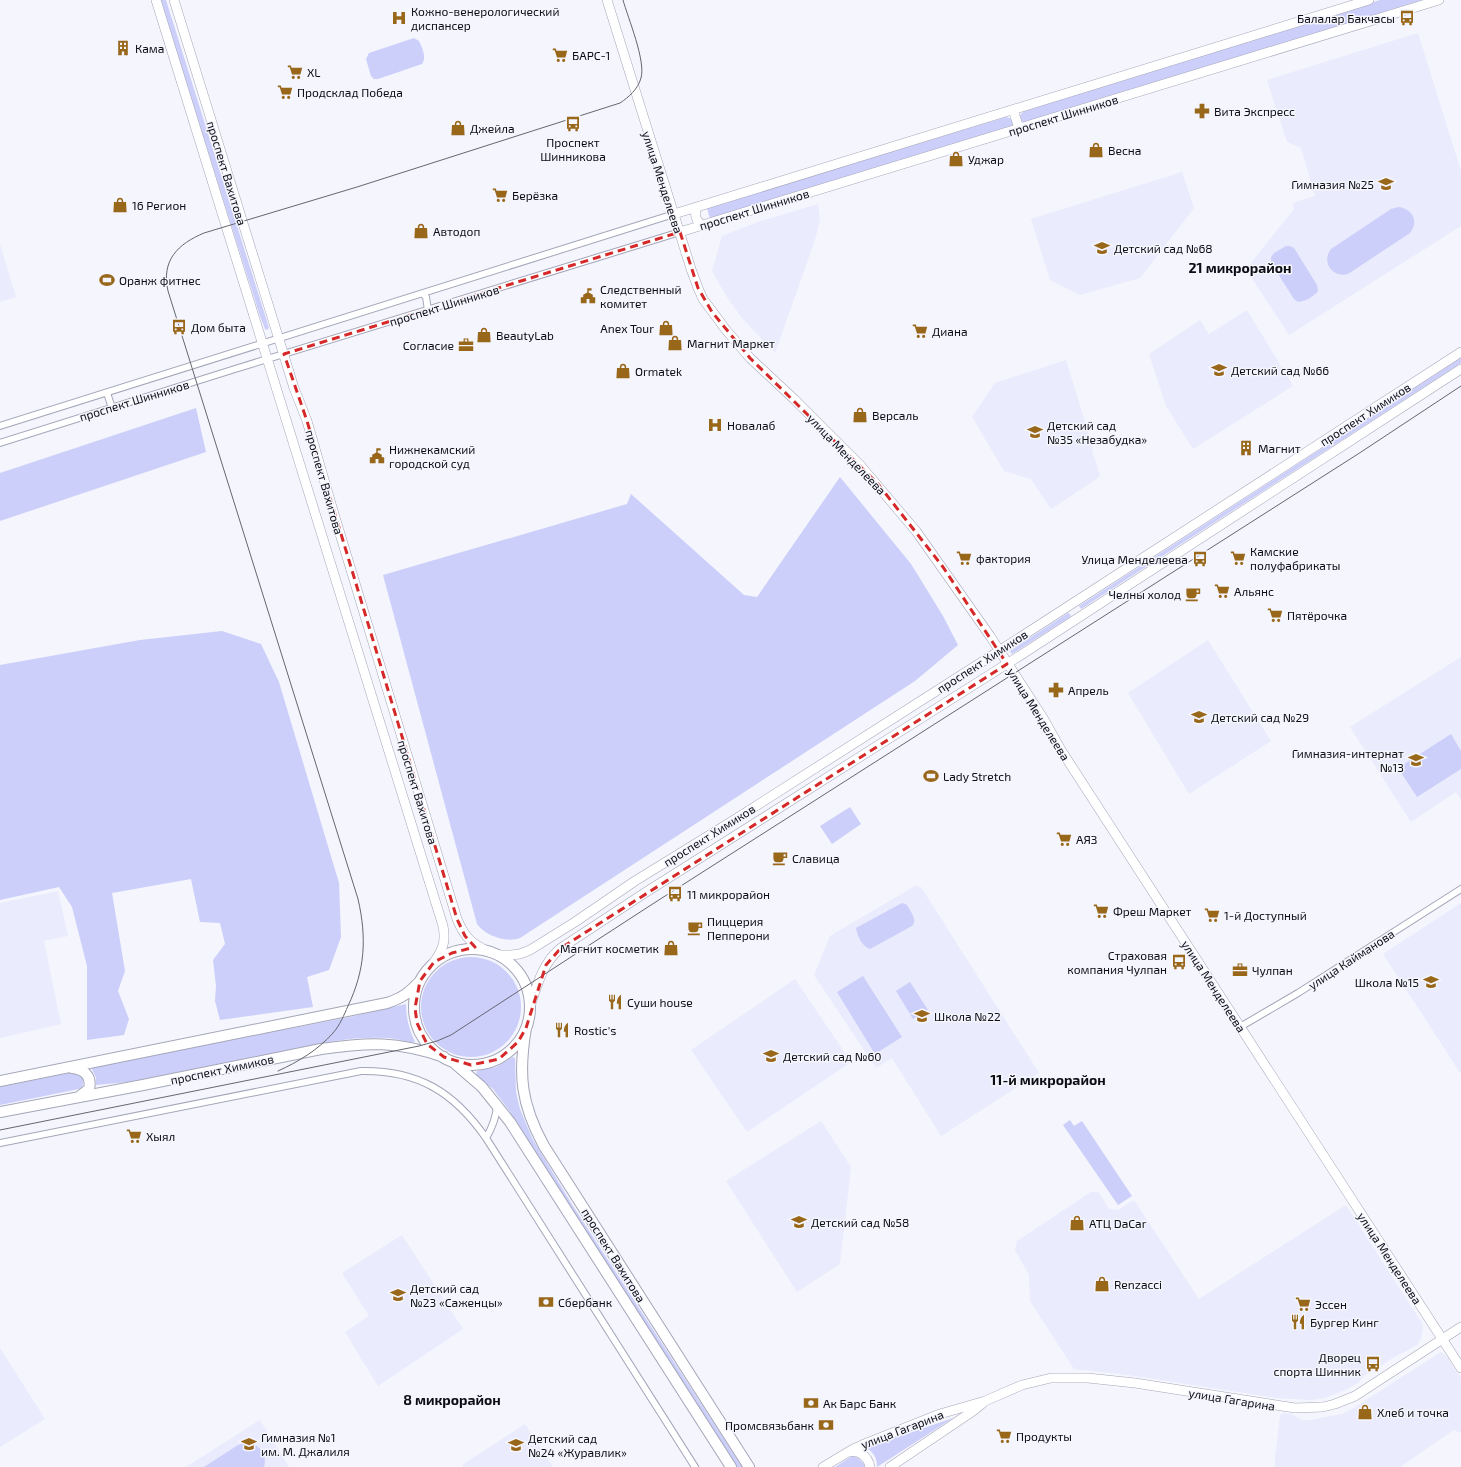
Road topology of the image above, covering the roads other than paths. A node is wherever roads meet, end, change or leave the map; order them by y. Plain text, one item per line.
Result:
1 (156, 0) edge
2 (174, 0) edge
3 (607, 0) edge
4 (1369, 0) edge
5 (1439, 0) edge
6 (1013, 110) junction
7 (1019, 128) junction
8 (697, 207) junction
9 (674, 214) junction
10 (702, 225) junction
11 (680, 232) junction
12 (423, 294) junction
13 (428, 310) junction
14 (279, 338) junction
15 (262, 343) junction
16 (1461, 352) edge
17 (284, 354) junction
18 (267, 359) junction
19 (1461, 369) edge
20 (106, 393) junction
21 (112, 408) junction
22 (0, 426) edge
23 (0, 443) edge
24 (1060, 611) junction
25 (1067, 625) junction
26 (999, 651) junction
27 (1007, 664) junction
28 (851, 745) junction
29 (860, 756) junction
30 (1461, 889) edge
31 (493, 954) junction
32 (434, 962) junction
33 (420, 981) junction
34 (530, 1007) junction
35 (1240, 1027) junction
36 (526, 1028) junction
37 (444, 1057) junction
38 (453, 1062) junction
39 (66, 1067) junction
40 (0, 1080) edge
41 (78, 1097) junction
42 (497, 1105) junction
43 (0, 1112) edge
44 (486, 1138) junction
45 (0, 1143) edge
46 (1461, 1327) edge
47 (1443, 1339) junction
48 (1461, 1368) edge
49 (985, 1401) junction
50 (842, 1455) junction
51 (695, 1467) edge
52 (731, 1467) edge
53 (749, 1467) edge
54 (823, 1467) edge
55 (870, 1467) edge
56 (890, 1467) edge

1 - 15 main road, проспект Вахитова
2 - 14 main road, проспект Вахитова
3 - 9 main road, улица Менделеева
4 - 6 main road, проспект Шинников
5 - 7 main road, проспект Шинников
6 - 7 main road
6 - 8 main road, проспект Шинников
7 - 10 main road, проспект Шинников
8 - 9 main road, проспект Шинников
8 - 10 main road
9 - 11 main road, улица Менделеева
9 - 12 street, проспект Шинников
10 - 11 main road, проспект Шинников
11 - 13 street, проспект Шинников
11 - 26 main road, улица Менделеева
12 - 13 street
12 - 14 street, проспект Шинников
13 - 17 street, проспект Шинников
14 - 15 street, проспект Шинников
14 - 17 main road, проспект Вахитова
15 - 18 main road, проспект Вахитова
15 - 20 street, проспект Шинников
16 - 24 main road, проспект Химиков
17 - 18 street, проспект Шинников
17 - 31 main road, проспект Вахитова
18 - 21 street, проспект Шинников
18 - 32 main road, проспект Вахитова
19 - 25 main road, проспект Химиков
20 - 21 street
20 - 22 street, проспект Шинников
21 - 23 street, проспект Шинников
24 - 25 main road
24 - 26 main road, проспект Химиков
25 - 27 main road, проспект Химиков
26 - 27 main road, улица Менделеева
26 - 28 main road, проспект Химиков
27 - 29 main road, проспект Химиков
27 - 35 main road, улица Менделеева
28 - 29 main road
28 - 31 main road, проспект Химиков
29 - 34 main road, проспект Химиков
30 - 35 street, улица Кайманова
31 - 32 main road, проспект Вахитова
31 - 34 main road, проспект Вахитова
32 - 33 main road, проспект Вахитова
33 - 37 main road, проспект Вахитова
33 - 39 main road
34 - 36 main road, проспект Вахитова
35 - 47 main road, улица Менделеева
36 - 38 main road, проспект Вахитова
36 - 53 main road, проспект Вахитова
37 - 38 main road, проспект Вахитова
37 - 41 main road, проспект Химиков
38 - 42 main road, проспект Вахитова
39 - 40 main road
39 - 41 main road
41 - 43 main road, проспект Химиков
42 - 44 street
42 - 52 main road, проспект Вахитова
44 - 45 street
44 - 51 street
46 - 47 main road, улица Гагарина
47 - 48 main road, улица Менделеева
47 - 49 main road, улица Гагарина
49 - 50 main road, улица Гагарина
49 - 56 main road, улица Гагарина
50 - 54 main road, улица Гагарина
50 - 55 main road

